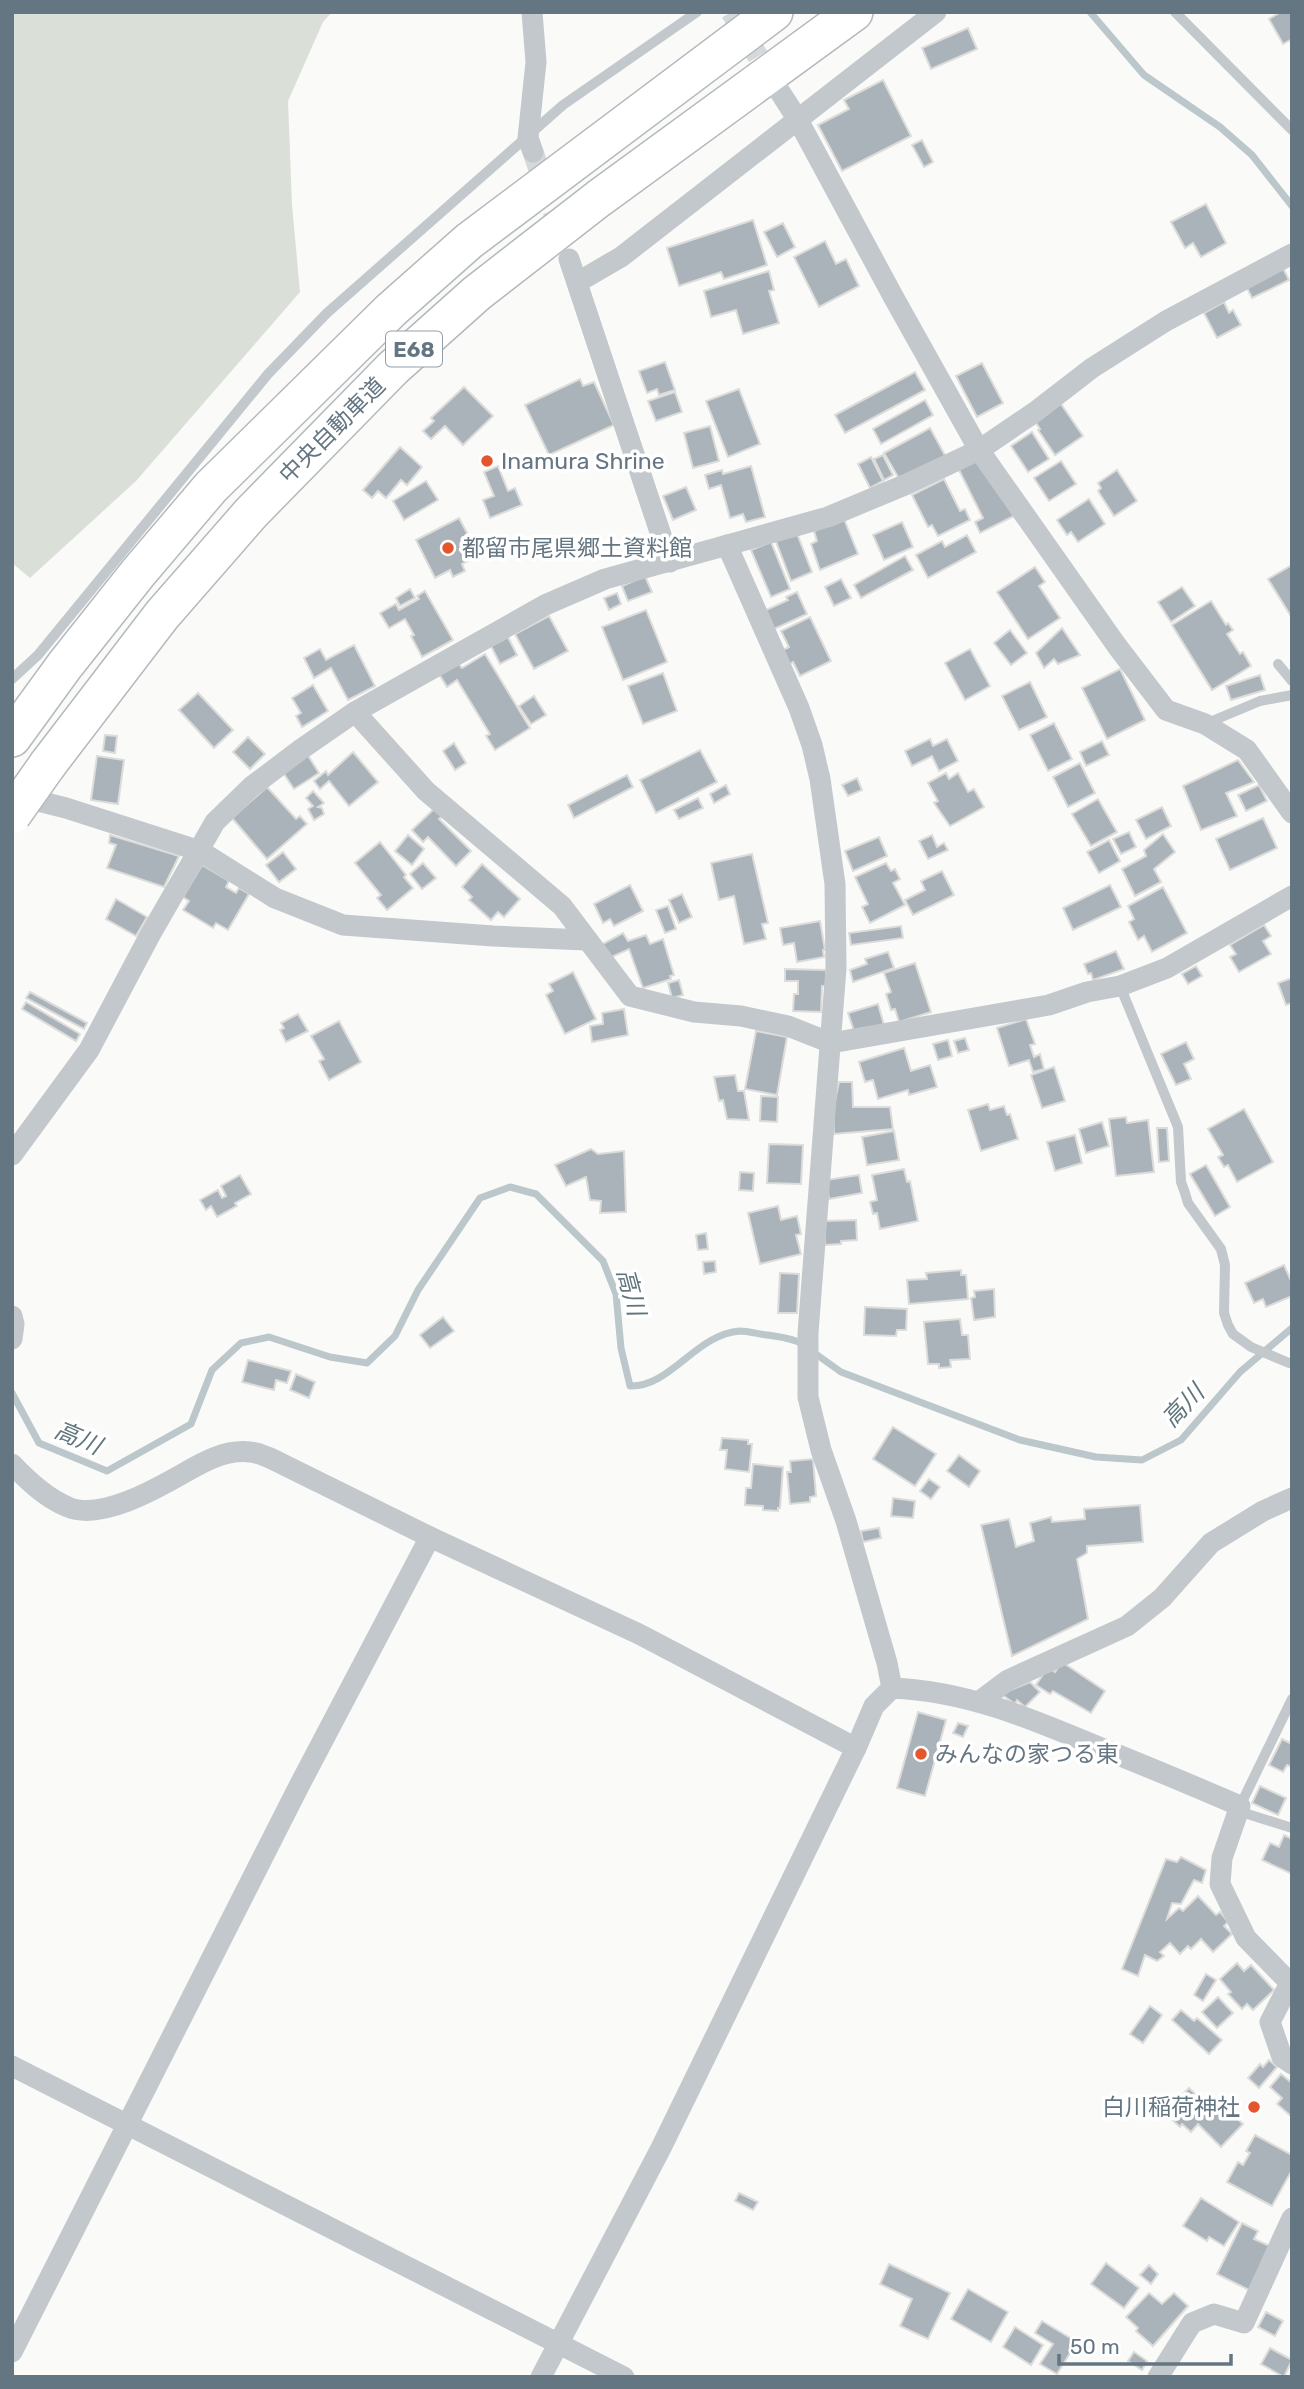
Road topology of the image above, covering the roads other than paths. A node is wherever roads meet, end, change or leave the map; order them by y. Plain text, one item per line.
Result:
1 (532, 12) edge
2 (697, 12) edge
3 (774, 12) edge
4 (854, 12) edge
5 (936, 12) edge
6 (1175, 12) edge
7 (779, 92) tunnel mouth
8 (798, 120) junction
9 (1292, 130) edge
10 (530, 145) junction
11 (1287, 256) edge
12 (569, 259) tunnel mouth
13 (578, 282) junction
14 (979, 450) junction
15 (727, 545) junction
16 (670, 562) junction
17 (1278, 664) dead end
18 (12, 678) edge
19 (1292, 681) edge
20 (1292, 695) edge
21 (355, 712) junction
22 (1205, 724) junction
23 (12, 738) edge
24 (12, 795) edge
25 (1292, 813) edge
26 (12, 815) edge
27 (200, 851) junction
28 (1292, 896) edge
29 (586, 940) junction
30 (1120, 986) junction
31 (831, 1043) junction
32 (12, 1154) edge
33 (12, 1316) edge
34 (13, 1338) edge
35 (1292, 1363) edge
36 (12, 1464) edge
37 (1292, 1498) edge
38 (430, 1537) junction
39 (892, 1688) junction
40 (1292, 1699) edge
41 (980, 1701) junction
42 (856, 1748) junction
43 (1239, 1808) junction
44 (1292, 1828) edge
45 (1291, 1981) edge
46 (1292, 2064) edge
47 (12, 2066) edge
48 (127, 2124) junction
49 (1292, 2218) edge
50 (558, 2343) junction
51 (12, 2351) edge
52 (541, 2377) edge
53 (624, 2377) edge
54 (1158, 2377) edge

1 - 10 street
2 - 10 lane
3 - 23 highway, 中央自動車道 / E68
4 - 26 highway, 中央自動車道 / E68, bridge
5 - 8 street
6 - 9 lane
7 - 8 street
8 - 13 street
8 - 14 street
10 - 18 lane
11 - 14 street
12 - 13 street
13 - 16 street
14 - 15 street
14 - 22 street
15 - 16 street
15 - 31 street
16 - 21 street
17 - 19 lane
20 - 22 lane
21 - 27 street
21 - 29 street
22 - 25 street
24 - 27 street
27 - 29 street
27 - 32 street
28 - 30 street
29 - 31 street
30 - 31 street
30 - 35 lane
31 - 39 street
33 - 34 street
36 - 38 street
37 - 41 street
38 - 42 street
38 - 48 street
39 - 41 street
39 - 42 street
40 - 43 lane
41 - 43 street
42 - 50 street
43 - 44 lane
43 - 45 street
45 - 46 street
47 - 48 street
48 - 50 street
48 - 51 street
49 - 54 street
50 - 52 street
50 - 53 street

